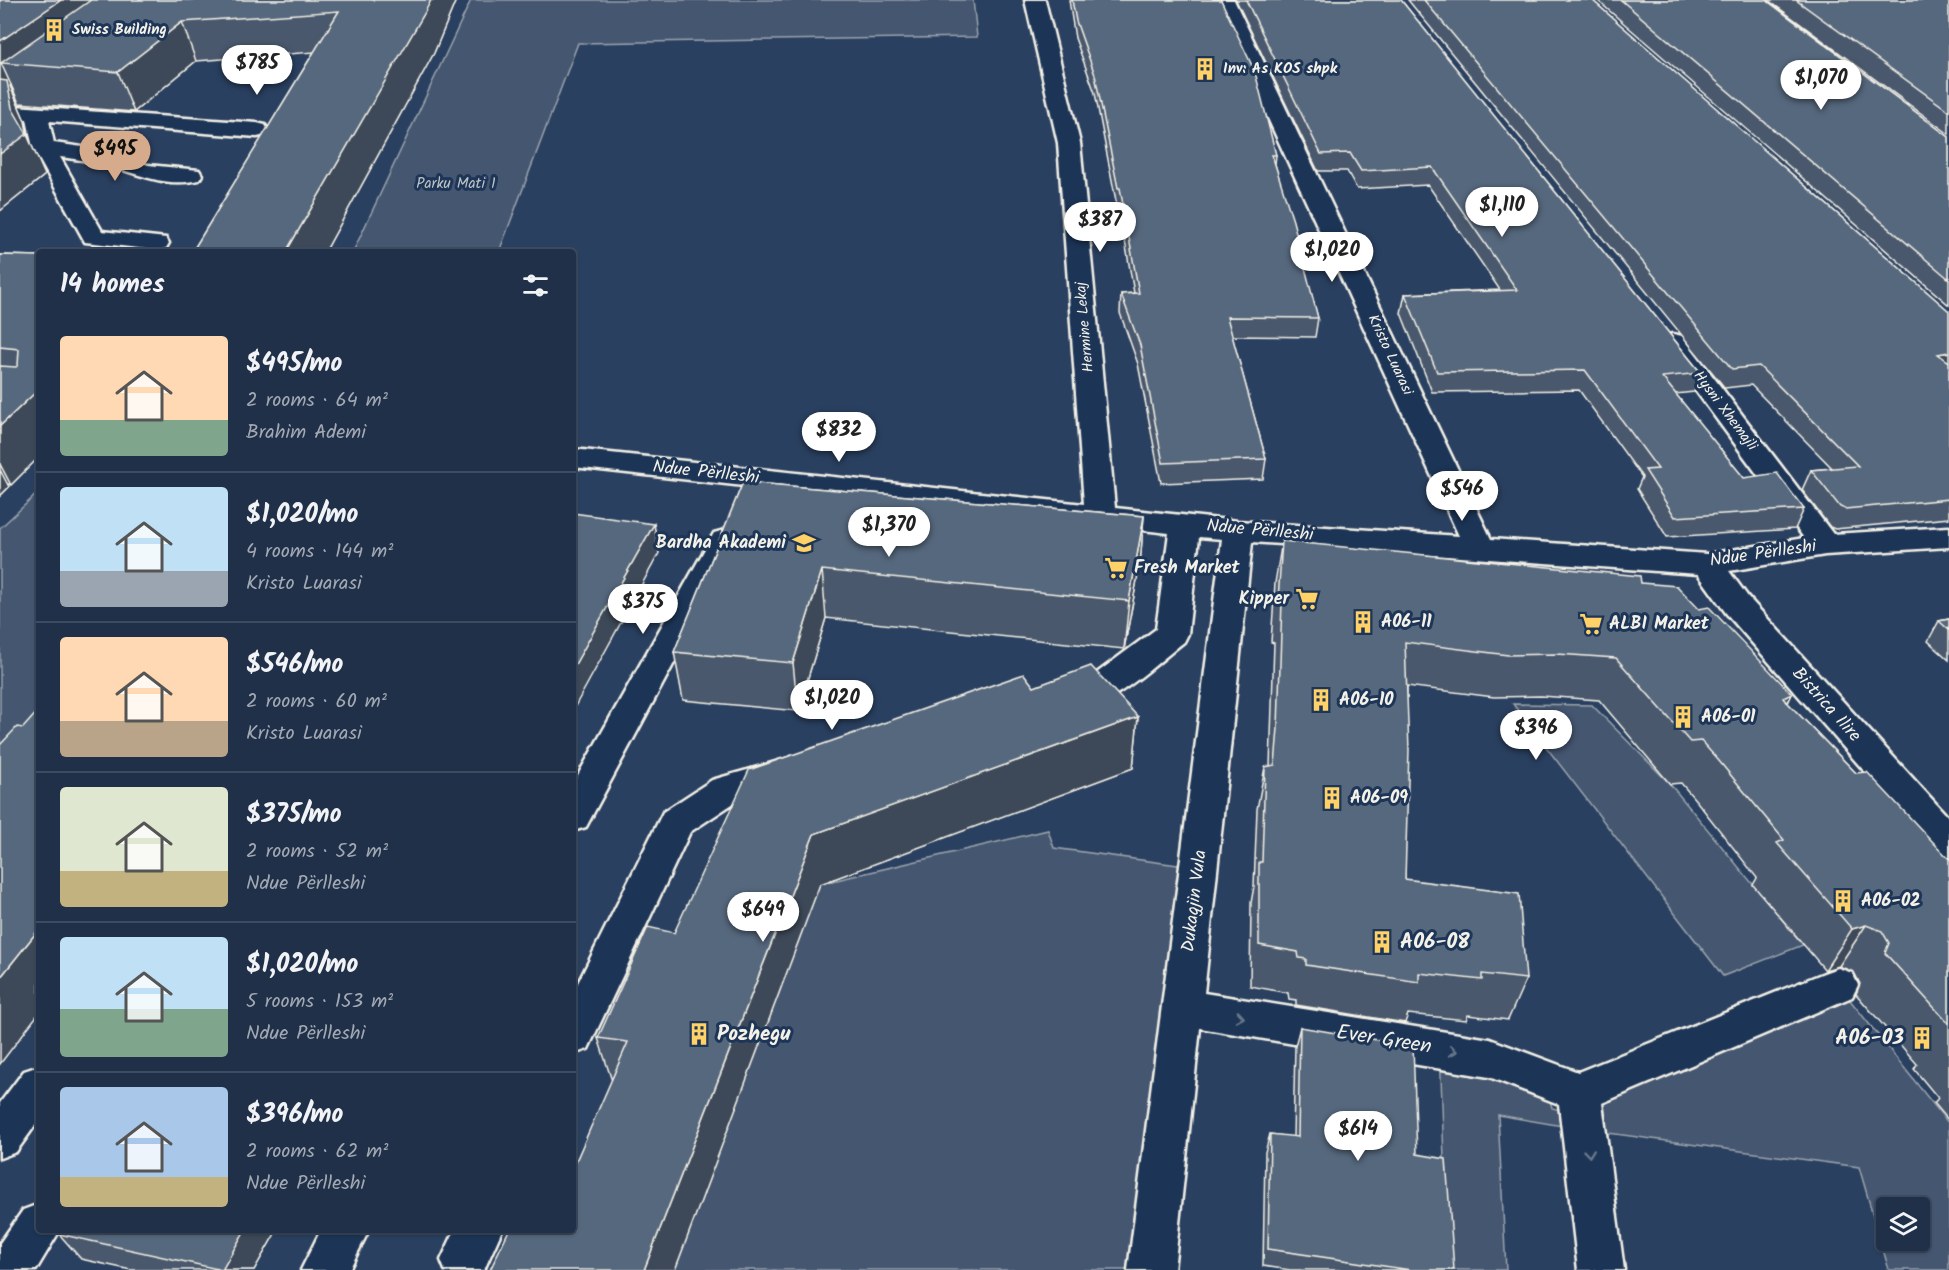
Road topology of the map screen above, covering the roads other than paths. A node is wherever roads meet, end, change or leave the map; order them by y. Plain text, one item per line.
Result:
1 (1035, 0) edge
2 (1224, 0) edge
3 (19, 91) edge
4 (0, 105) edge
5 (0, 111) edge
6 (37, 115) junction
7 (257, 130) dead end
8 (44, 148) junction
9 (190, 175) dead end
10 (157, 243) dead end
11 (1661, 328) edge
12 (576, 458) edge
13 (759, 478) junction
14 (1100, 514) junction
15 (1185, 525) junction
16 (1239, 531) junction
17 (1949, 537) edge
18 (1825, 545) junction
19 (1479, 547) junction
20 (1707, 564) junction
21 (1036, 707) edge
22 (814, 765) edge
23 (576, 812) edge
24 (1949, 843) edge
25 (1838, 986) dead end
26 (1182, 1007) junction
27 (576, 1030) edge
28 (36, 1089) edge
29 (1579, 1092) junction
30 (0, 1138) edge
31 (36, 1231) edge
32 (344, 1233) edge
33 (9, 1270) edge
34 (324, 1270) edge
35 (1151, 1270) edge
36 (1601, 1270) edge

1 - 14 street, Hermine Lekaj
2 - 19 street, Kristo Luarasi
3 - 4 street
5 - 6 street
6 - 7 street
6 - 8 street
8 - 9 street
8 - 10 street
11 - 18 street, Hysni Xhemajli
12 - 13 street, Ndue Përlleshi
13 - 14 street, Ndue Përlleshi
13 - 23 street
14 - 15 street, Ndue Përlleshi
15 - 16 street, Ndue Përlleshi
15 - 21 street
16 - 19 street, Ndue Përlleshi
16 - 26 street, Dukagjin Vula
17 - 18 street, Ndue Përlleshi
18 - 20 street, Ndue Përlleshi
19 - 20 street, Ndue Përlleshi
20 - 24 street, Bistrica Ilire
22 - 27 street
25 - 29 street
26 -> 29 street, Ever Green
26 - 35 street, Dukagjin Vula
28 - 30 street
29 -> 36 street
31 - 33 street
32 - 34 street

